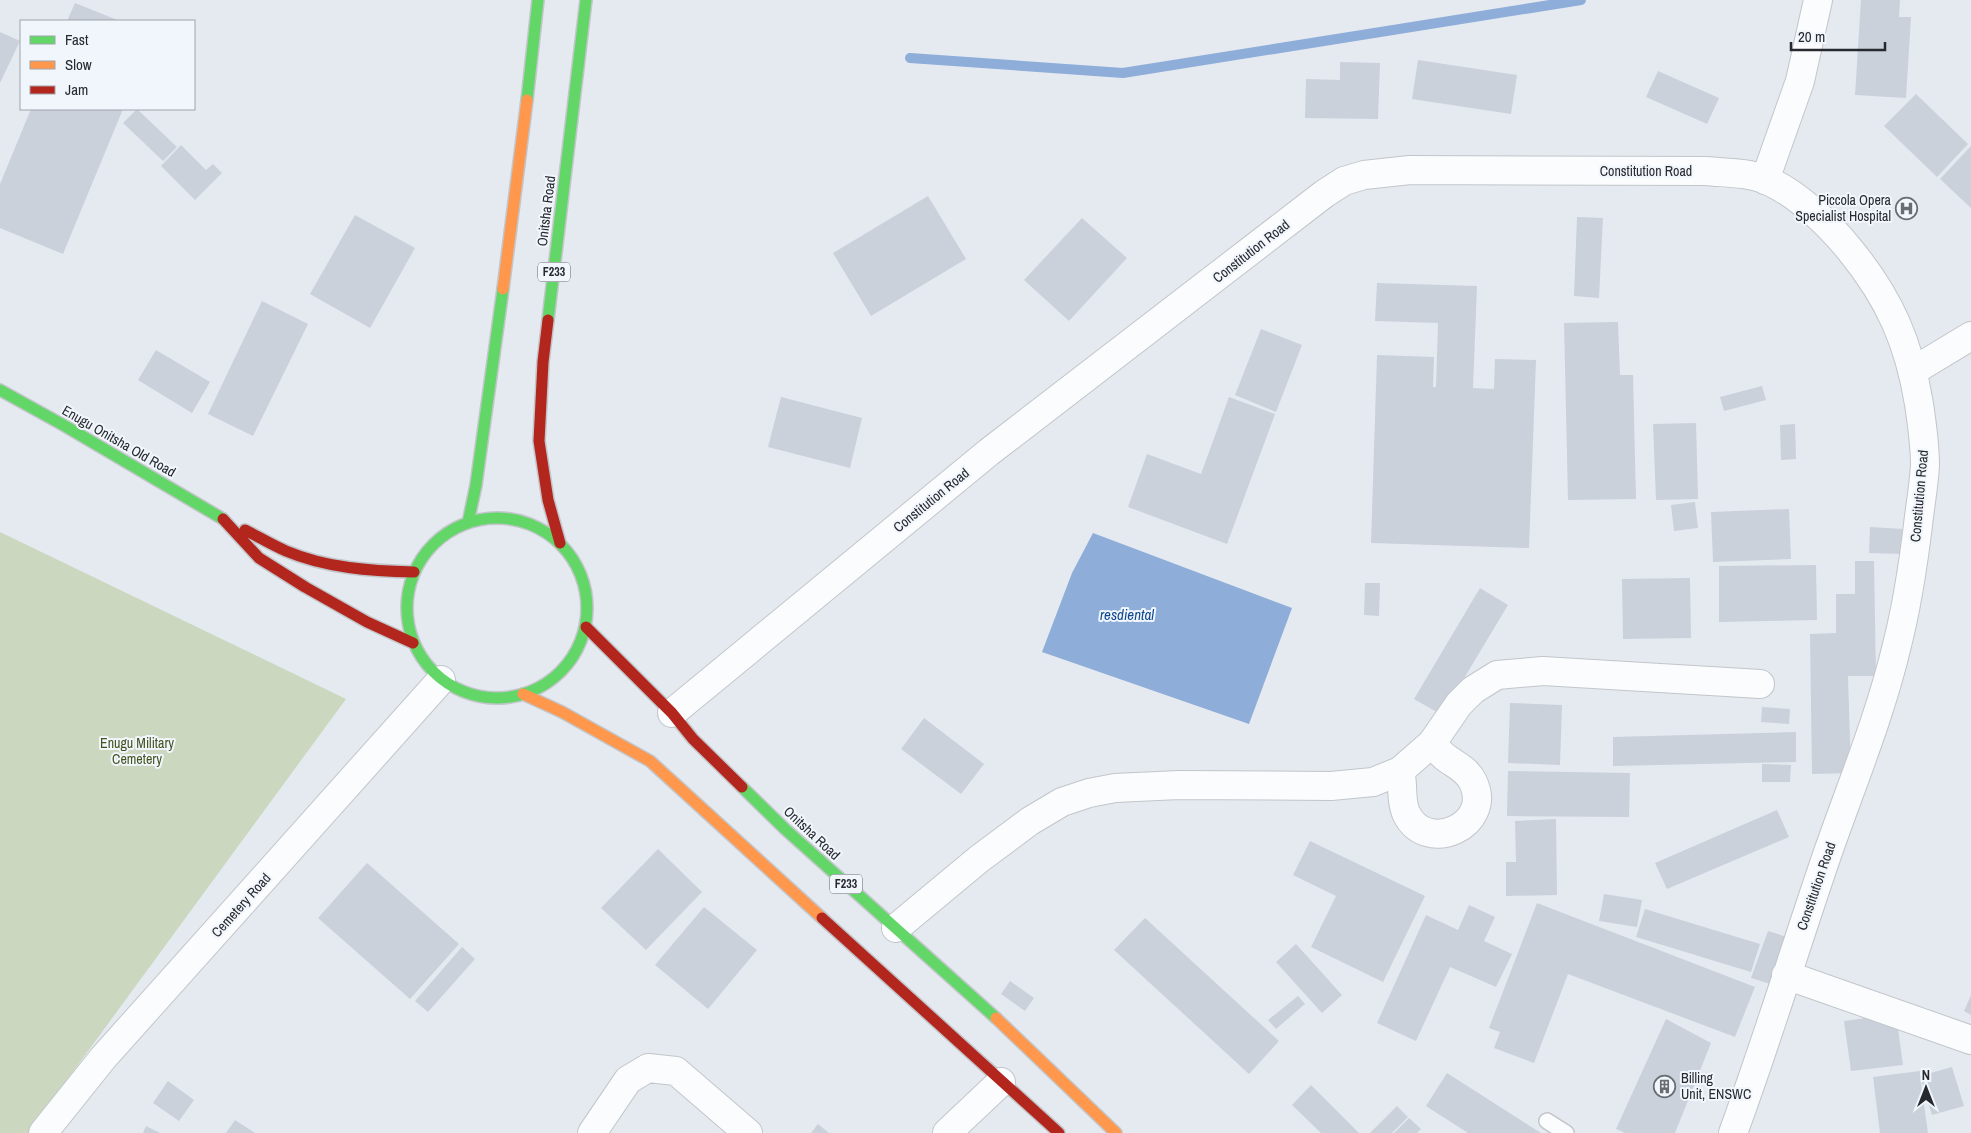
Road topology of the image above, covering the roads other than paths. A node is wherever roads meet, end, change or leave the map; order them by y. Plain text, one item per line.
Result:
1 (538, 0) edge
2 (586, 0) edge
3 (1818, 0) edge
4 (1765, 180) junction
5 (1971, 336) edge
6 (1913, 370) junction
7 (0, 390) edge
8 (223, 519) junction
9 (468, 523) junction
10 (560, 543) junction
11 (414, 572) junction
12 (586, 626) junction
13 (413, 643) junction
14 (441, 680) junction
15 (1760, 684) dead end
16 (523, 694) junction
17 (672, 713) junction
18 (1432, 743) junction
19 (1400, 771) junction
20 (896, 928) junction
21 (1786, 975) junction
22 (1971, 1040) edge
23 (1001, 1082) junction
24 (1547, 1121) dead end
25 (43, 1133) edge
26 (592, 1133) edge
27 (748, 1133) edge
28 (947, 1133) edge
29 (1059, 1133) edge
30 (1116, 1133) edge
31 (1566, 1133) edge
32 (1733, 1133) edge

1 - 9 main road
2 - 10 main road, Onitsha Road / F233
3 - 4 street
4 - 6 street, Constitution Road
4 - 17 street, Constitution Road
5 - 6 street
6 - 21 street, Constitution Road
7 - 8 main road, Enugu Onitsha Old Road
8 - 11 main road
8 - 13 main road
9 - 10 main road, F233
9 - 11 main road, F233
10 - 12 main road, F233
11 - 13 main road, F233
12 - 16 main road, F233
12 - 17 main road, Onitsha Road / F233
13 - 14 main road, F233
14 - 16 main road, F233
14 - 25 street, Cemetery Road
15 - 18 street
16 - 23 main road
17 - 20 main road, Onitsha Road / F233
18 - 19 street
18 - 19 street
19 - 20 street
20 - 30 main road, Onitsha Road / F233
21 - 22 street
21 - 32 street, Constitution Road
23 - 28 street
23 - 29 main road
24 - 31 lane
26 - 27 street

